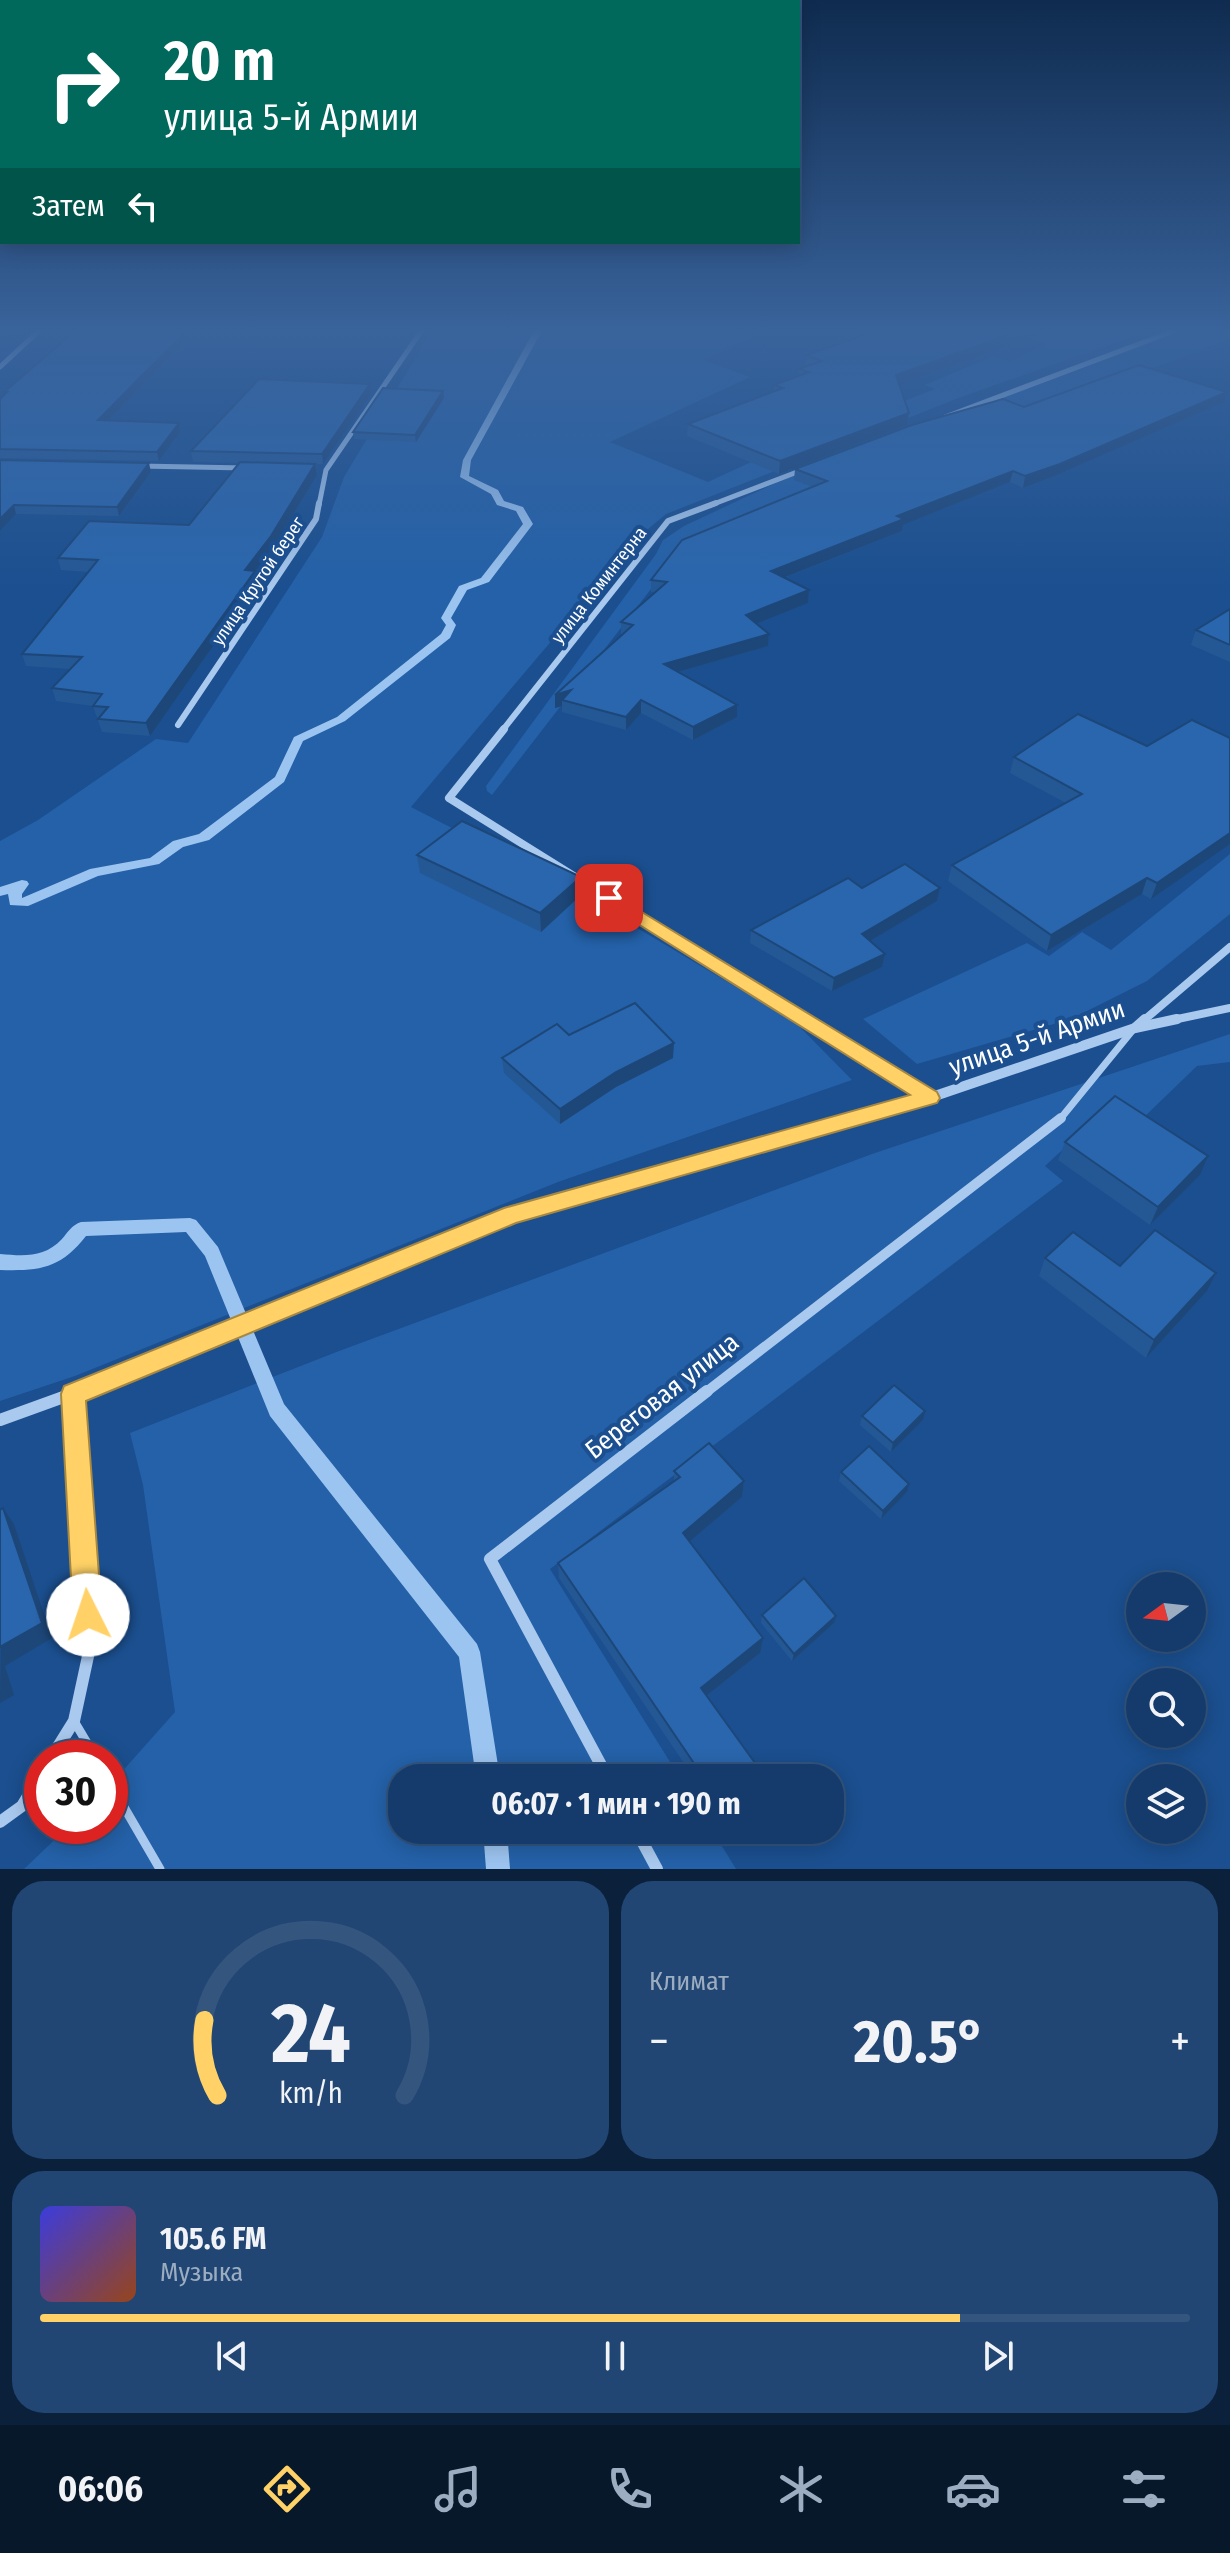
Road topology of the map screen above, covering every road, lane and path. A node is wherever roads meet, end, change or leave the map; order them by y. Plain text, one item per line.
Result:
1 (364, 414) edge
2 (951, 414) edge
3 (933, 421) edge
4 (124, 465) edge
5 (815, 466) edge
6 (249, 468) edge
7 (311, 469) edge
8 (326, 470) junction
9 (178, 725) dead end
10 (1230, 947) edge
11 (1230, 1008) edge
12 (1135, 1028) junction
13 (929, 1098) junction
14 (1061, 1118) joint
15 (73, 1394) junction
16 (0, 1420) edge
17 (74, 1721) junction
18 (62, 1740) edge
19 (85, 1740) edge
20 (600, 1764) edge
21 (24, 1803) edge
22 (128, 1814) edge
23 (0, 1822) edge
24 (644, 1844) edge
25 (160, 1869) edge
26 (657, 1869) edge

1 - 8 street, улица Крутой берег
2 - 3 street
4 - 6 street
5 - 13 street, улица Коминтерна
7 - 8 street
8 - 9 street, улица Крутой берег
10 - 12 street
11 - 12 street, улица 5-й Армии
12 - 13 street, улица 5-й Армии
12 - 14 lane
13 - 15 street, улица 5-й Армии
14 - 20 street, Береговая улица
15 - 16 street, улица 5-й Армии
15 - 17 street
17 - 18 street
17 - 19 lane
21 - 23 street
22 - 25 lane
24 - 26 street

